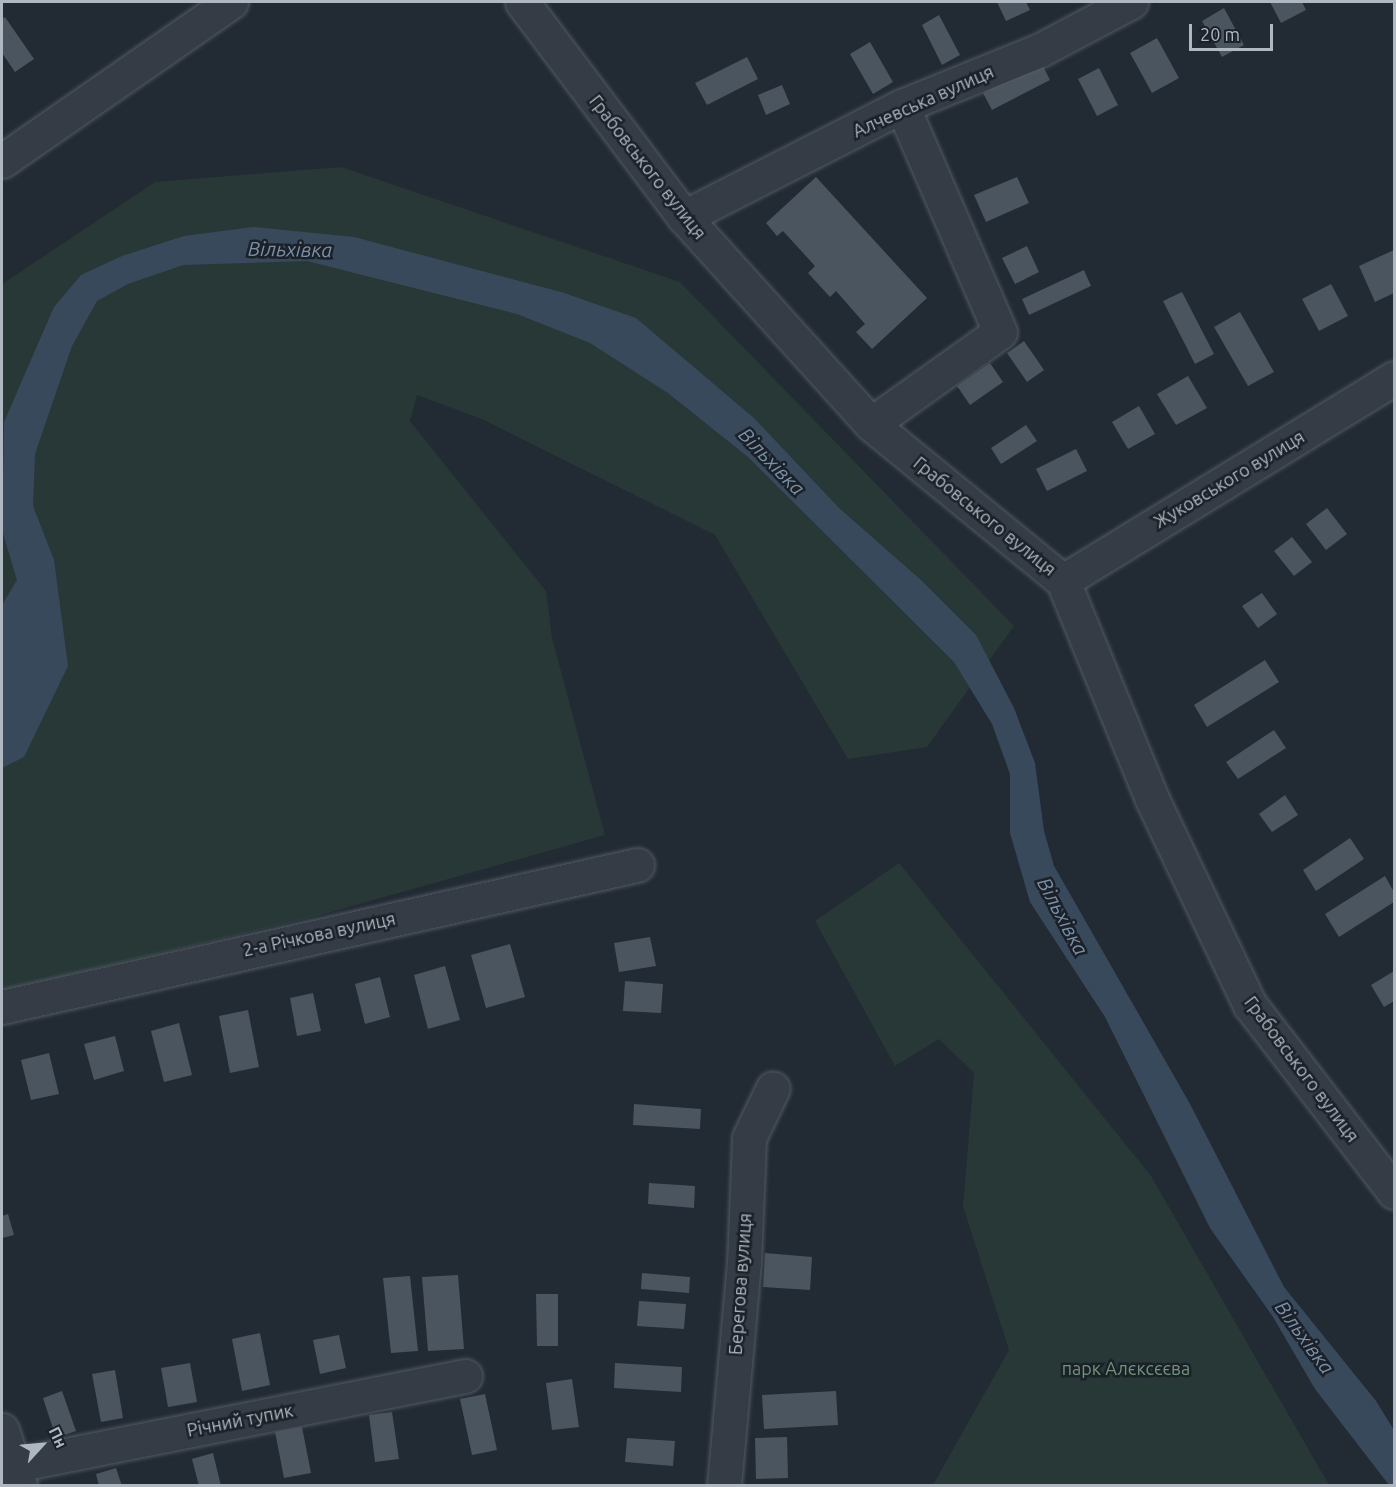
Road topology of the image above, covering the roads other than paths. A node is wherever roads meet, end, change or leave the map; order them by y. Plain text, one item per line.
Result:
1 (231, 2) edge
2 (522, 2) edge
3 (1131, 2) edge
4 (902, 106) junction
5 (2, 161) edge
6 (684, 217) junction
7 (1395, 378) edge
8 (871, 424) junction
9 (1063, 581) junction
10 (637, 865) dead end
11 (2, 1007) edge
12 (773, 1088) dead end
13 (1395, 1192) edge
14 (465, 1376) dead end
15 (2, 1430) edge
16 (17, 1475) edge
17 (724, 1485) edge

1 - 5 street
2 - 6 street, Грабовського вулиця
3 - 4 street, Алчевська вулиця
4 - 6 street, Алчевська вулиця
4 - 8 street
6 - 8 street, Грабовського вулиця
7 - 9 street, Жуковського вулиця
8 - 9 street, Грабовського вулиця
9 - 13 street, Грабовського вулиця
10 - 11 street, 2-а Річкова вулиця
12 - 17 street, Берегова вулиця
14 - 16 street, Річний тупик
15 - 16 street

